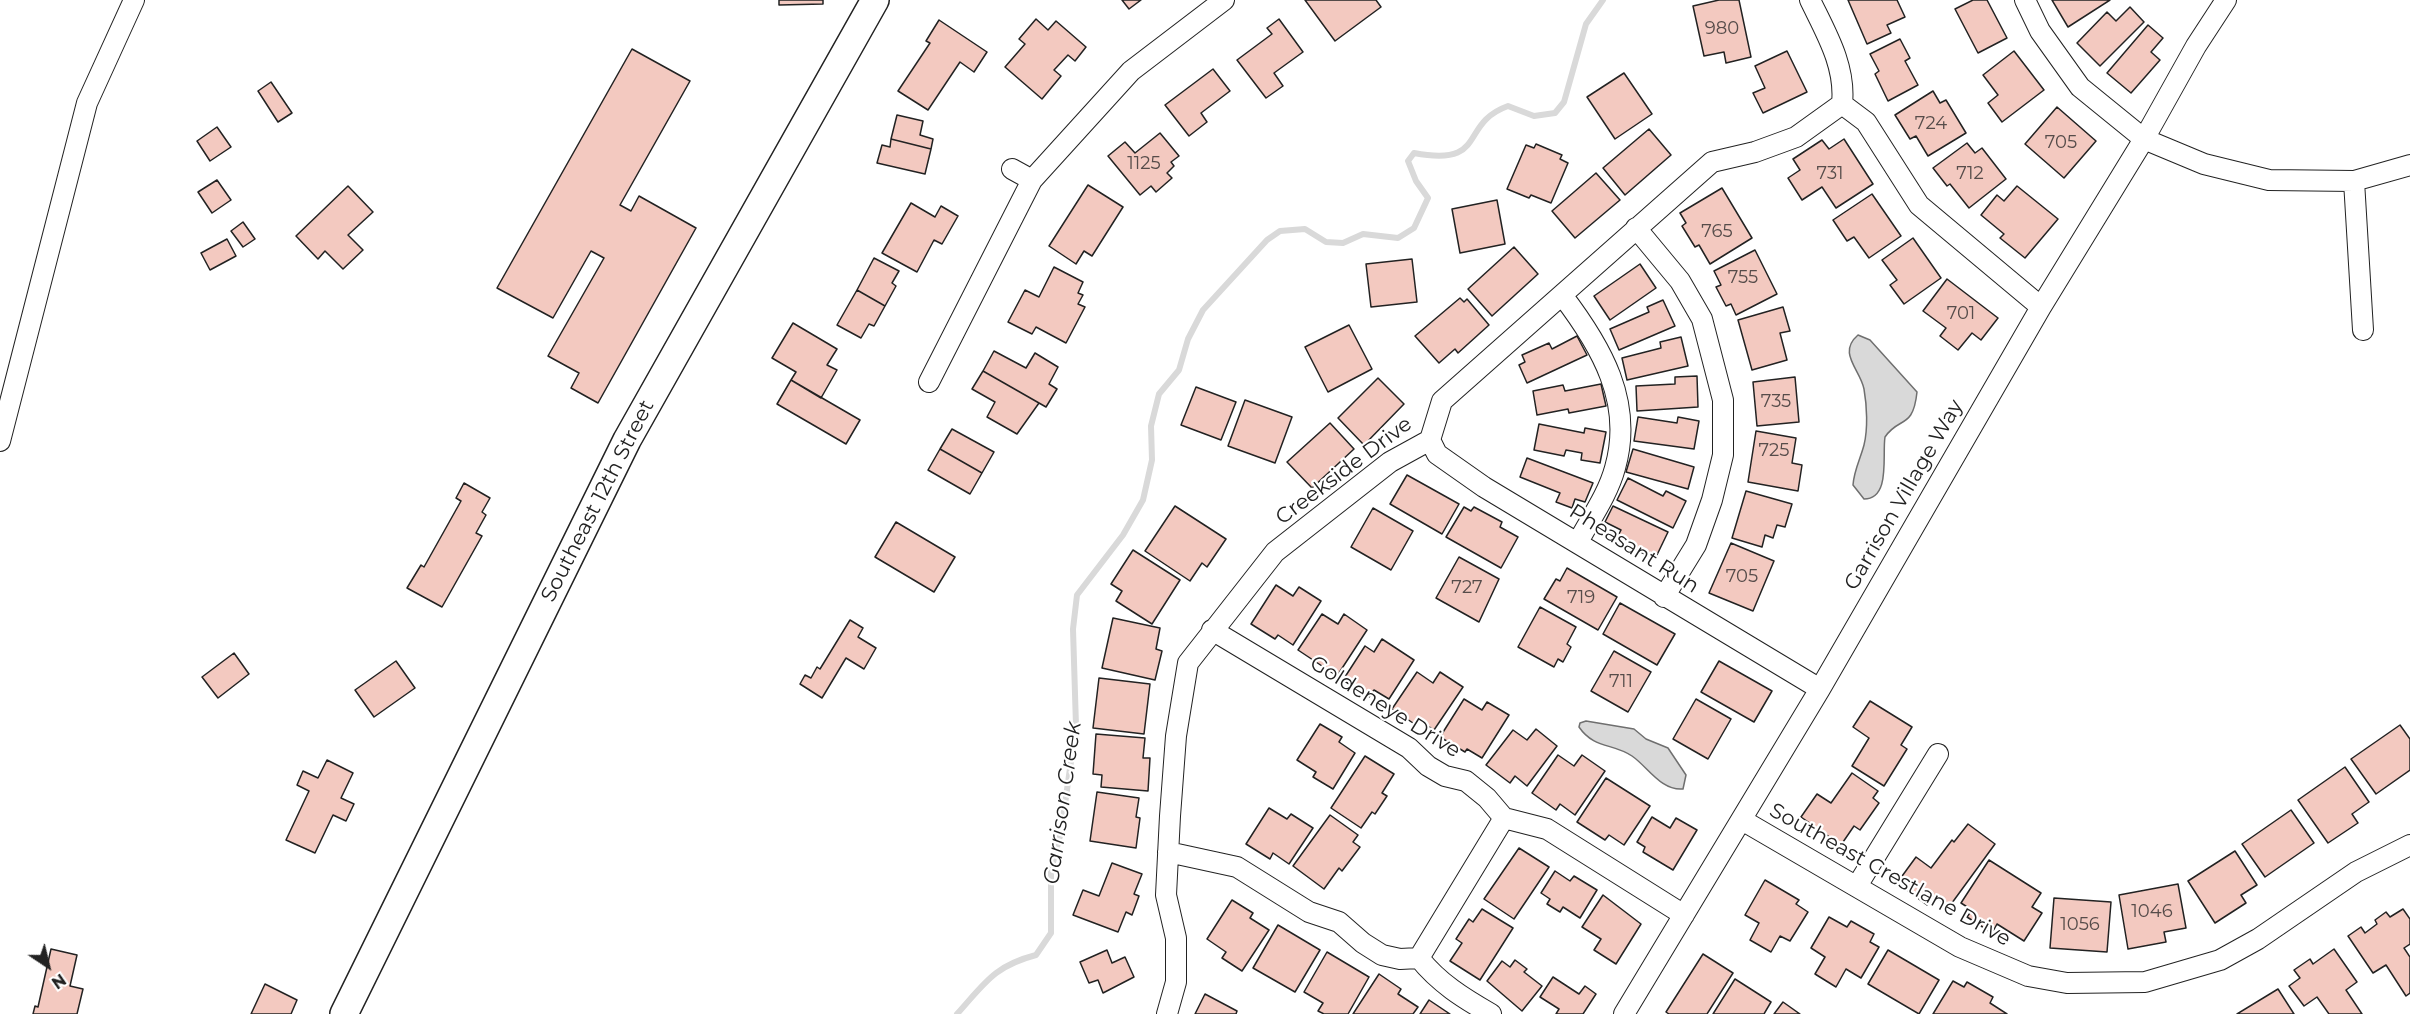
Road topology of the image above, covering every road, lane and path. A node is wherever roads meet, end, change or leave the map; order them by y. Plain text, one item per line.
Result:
1 (134, 0) edge
2 (875, 0) edge
3 (1224, 0) edge
4 (1810, 0) edge
5 (2025, 0) edge
6 (2226, 0) edge
7 (1842, 104) junction
8 (2144, 139) junction
9 (2410, 165) edge
10 (1012, 169) dead end
11 (1032, 180) junction
12 (2354, 181) junction
13 (1636, 228) junction
14 (1562, 296) junction
15 (2041, 307) junction
16 (2362, 330) dead end
17 (929, 382) dead end
18 (1430, 440) junction
19 (0, 441) edge
20 (1578, 542) junction
21 (1664, 597) junction
22 (1212, 630) junction
23 (1820, 689) junction
24 (1938, 754) dead end
25 (1503, 818) junction
26 (1742, 820) junction
27 (2410, 845) edge
28 (1168, 852) junction
29 (1857, 886) junction
30 (1684, 915) junction
31 (1419, 958) junction
32 (344, 1014) edge
33 (1167, 1014) edge
34 (1491, 1014) edge
35 (1624, 1014) edge

1 - 19 street
2 - 32 main road, Southeast 12th Street
3 - 11 street
4 - 7 street
5 - 8 street
6 - 8 street, Garrison Village Way
7 - 13 street, Creekside Drive
7 - 15 street
8 - 12 street
8 - 15 street, Garrison Village Way
9 - 12 street
10 - 11 street
11 - 17 street
12 - 16 street
13 - 14 street, Creekside Drive
13 - 21 street
14 - 18 street, Creekside Drive
14 - 20 street
15 - 23 street, Garrison Village Way
18 - 20 street, Pheasant Run
18 - 22 street, Creekside Drive
20 - 21 street, Pheasant Run
21 - 23 street, Pheasant Run
22 - 25 street, Goldeneye Drive
22 - 28 street, Creekside Drive
23 - 26 street, Garrison Village Way
24 - 29 street
25 - 30 street
25 - 31 street
26 - 29 street, Southeast Crestlane Drive
26 - 30 street, Garrison Village Way
27 - 29 street, Southeast Crestlane Drive
28 - 31 street
28 - 33 street, Creekside Drive
30 - 35 street, Garrison Village Way
31 - 34 street

